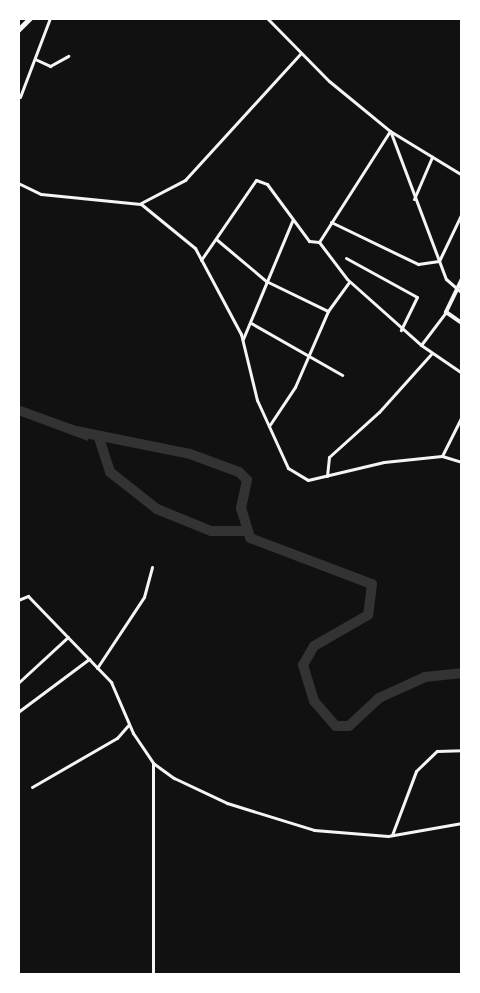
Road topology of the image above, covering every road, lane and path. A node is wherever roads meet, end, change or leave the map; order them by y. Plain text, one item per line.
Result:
1 (30, 18) edge
2 (50, 18) edge
3 (267, 18) edge
4 (18, 30) edge
5 (301, 53) junction
6 (68, 56) dead end
7 (35, 59) junction
8 (20, 97) dead end
9 (390, 131) junction
10 (432, 157) junction
11 (462, 175) edge
12 (18, 183) edge
13 (414, 199) junction
14 (139, 204) junction
15 (462, 213) edge
16 (292, 222) junction
17 (331, 222) junction
18 (216, 239) junction
19 (319, 242) junction
20 (346, 258) dead end
21 (201, 260) junction
22 (439, 261) junction
23 (462, 279) edge
24 (266, 281) junction
25 (349, 281) junction
26 (457, 290) junction
27 (462, 293) edge
28 (328, 311) junction
29 (446, 312) junction
30 (251, 323) junction
31 (462, 323) edge
32 (401, 330) junction
33 (242, 340) junction
34 (421, 345) junction
35 (311, 353) junction
36 (431, 354) junction
37 (462, 373) edge
38 (342, 375) dead end
39 (462, 416) edge
40 (268, 427) junction
41 (442, 456) junction
42 (462, 462) edge
43 (327, 476) junction
44 (152, 567) dead end
45 (18, 600) edge
46 (68, 637) junction
47 (89, 659) junction
48 (97, 668) junction
49 (18, 683) edge
50 (18, 712) edge
51 (129, 724) junction
52 (462, 750) edge
53 (153, 763) junction
54 (32, 787) dead end
55 (462, 823) edge
56 (392, 835) junction
57 (153, 975) edge

1 - 4 highway
2 - 7 street
3 - 5 street
5 - 9 street
5 - 14 street
6 - 7 street
7 - 8 street
9 - 10 street
9 - 13 street
9 - 17 street
10 - 11 street
10 - 13 street
12 - 14 street
13 - 22 street
14 - 21 street
15 - 22 street
16 - 18 street
16 - 19 street
16 - 24 street
17 - 19 street
17 - 22 street
18 - 21 street
18 - 24 street
19 - 25 street
20 - 32 street
21 - 33 street
22 - 26 street
23 - 26 street
24 - 28 street
24 - 30 street
25 - 28 street
25 - 32 street
26 - 27 street
26 - 29 street
28 - 35 street
29 - 31 street
29 - 34 street
30 - 33 street
30 - 35 street
32 - 34 street
33 - 40 street
34 - 36 street
35 - 38 street
35 - 40 street
36 - 37 street
36 - 43 street
39 - 41 street
40 - 43 street
41 - 42 street
41 - 43 street
44 - 48 street
45 - 46 street
46 - 47 street
46 - 49 street
47 - 48 street
47 - 50 street
48 - 51 street
51 - 53 street
51 - 54 street
52 - 56 street
53 - 56 street
53 - 57 street
55 - 56 street

